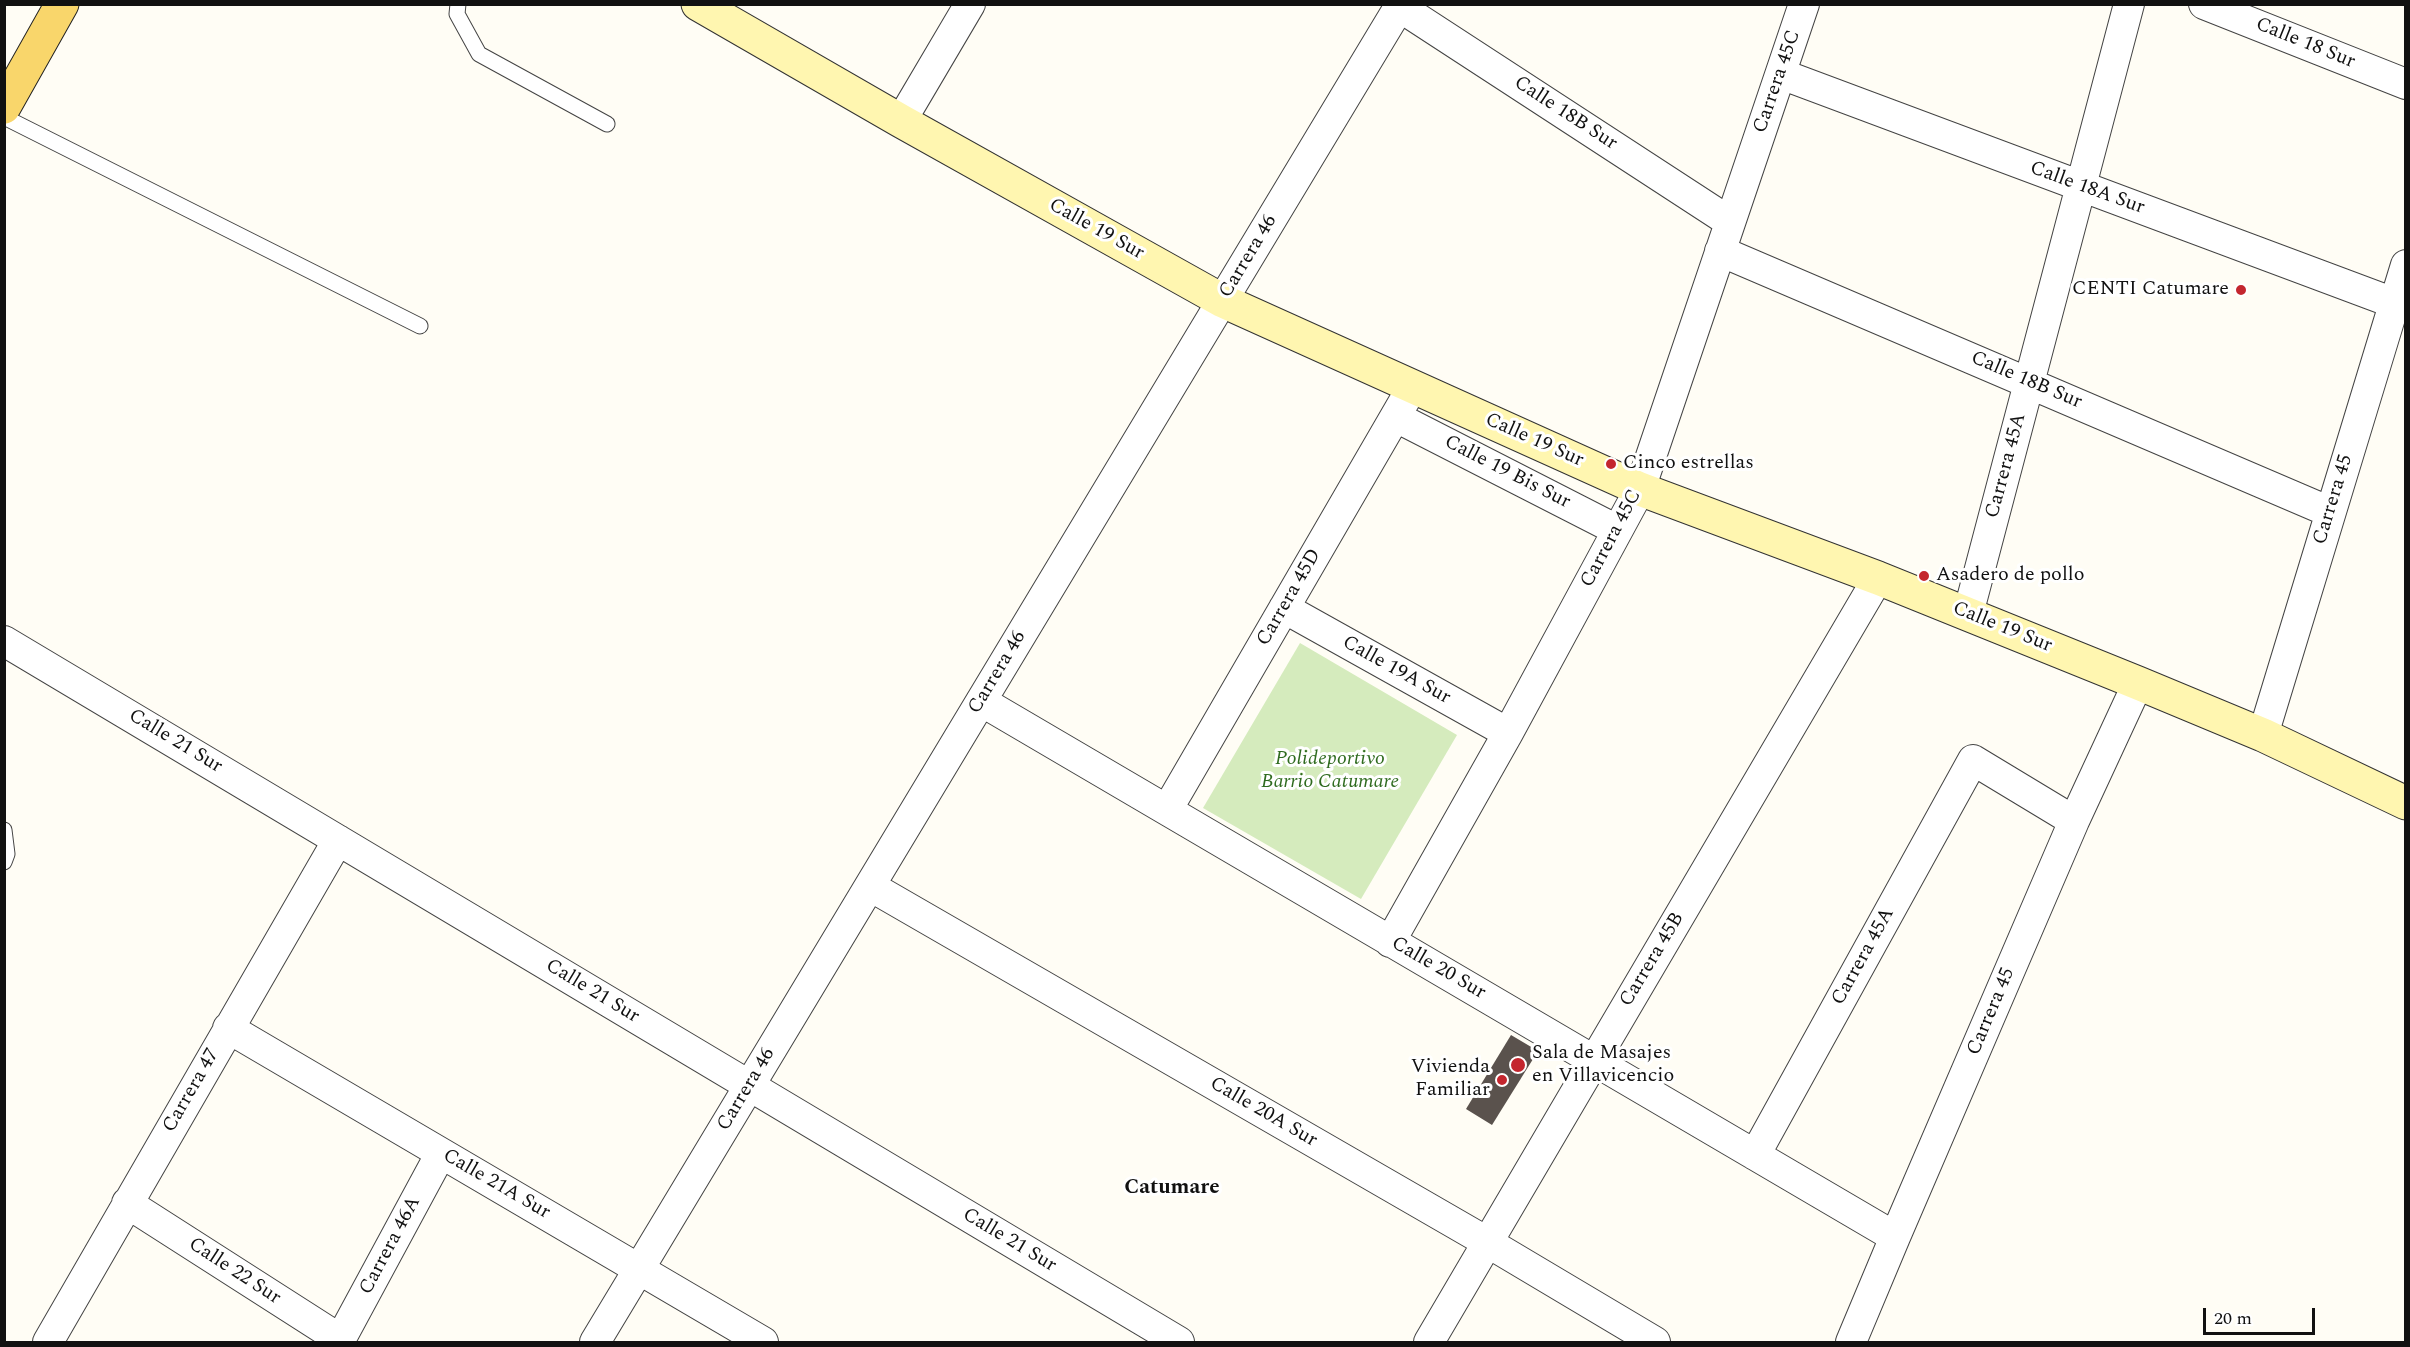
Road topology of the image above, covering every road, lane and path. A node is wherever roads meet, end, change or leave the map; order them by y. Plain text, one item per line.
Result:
1 (62, 4) edge
2 (458, 4) edge
3 (698, 4) edge
4 (970, 4) edge
5 (2129, 4) edge
6 (2204, 4) edge
7 (1400, 6) edge
8 (1795, 8) edge
9 (1781, 74) junction
10 (2406, 84) edge
11 (4, 107) edge
12 (4, 117) edge
13 (901, 121) junction
14 (607, 124) dead end
15 (2081, 187) junction
16 (1730, 222) junction
17 (1720, 251) junction
18 (2406, 265) edge
19 (1222, 301) junction
20 (2394, 303) junction
21 (420, 326) dead end
22 (2029, 383) junction
23 (1413, 386) junction
24 (1396, 417) junction
25 (1640, 489) junction
26 (2330, 512) junction
27 (1617, 530) junction
28 (1878, 578) junction
29 (1284, 608) junction
30 (1968, 614) junction
31 (4, 641) edge
32 (2138, 683) junction
33 (981, 701) junction
34 (1508, 733) junction
35 (2263, 735) junction
36 (2406, 803) edge
37 (1167, 810) junction
38 (2074, 821) junction
39 (4, 830) edge
40 (338, 840) junction
41 (4, 862) edge
42 (870, 886) junction
43 (1390, 942) junction
44 (228, 1028) junction
45 (1594, 1060) junction
46 (749, 1086) junction
47 (441, 1153) junction
48 (1755, 1155) junction
49 (127, 1203) junction
50 (1895, 1237) junction
51 (1487, 1242) junction
52 (639, 1269) junction
53 (340, 1341) edge
54 (48, 1342) edge
55 (595, 1342) edge
56 (763, 1342) edge
57 (1179, 1342) edge
58 (1429, 1342) edge
59 (1655, 1342) edge
60 (1851, 1342) edge

1 - 11 main road
2 - 14 lane
3 - 13 street, Calle 19 Sur
4 - 13 street
5 - 15 street, Carrera 45A
6 - 10 street, Calle 18 Sur
7 - 16 street, Calle 18B Sur
7 - 19 street, Carrera 46
8 - 9 street, Carrera 45C
9 - 15 street, Calle 18A Sur
9 - 16 street, Carrera 45C
12 - 21 lane
13 - 19 street, Calle 19 Sur
15 - 20 street, Calle 18A Sur
15 - 22 street, Carrera 45A
16 - 17 street, Carrera 45C
17 - 22 street, Calle 18B Sur
17 - 25 street, Carrera 45C
18 - 20 street, Carrera 45
19 - 23 street, Calle 19 Sur
19 - 33 street, Carrera 46
20 - 26 street, Carrera 45
22 - 26 street, Calle 18B Sur
22 - 30 street, Carrera 45A
23 - 24 street, Carrera 45D
23 - 25 street, Calle 19 Sur
24 - 27 street, Calle 19 Bis Sur
24 - 29 street, Carrera 45D
25 - 27 street, Carrera 45C
25 - 28 street, Calle 19 Sur
26 - 35 street, Carrera 45
27 - 34 street, Carrera 45C
28 - 30 street, Calle 19 Sur
28 - 45 street, Carrera 45B
29 - 34 street, Calle 19A Sur
29 - 37 street, Carrera 45D
30 - 32 street, Calle 19 Sur
31 - 40 street, Calle 21 Sur
32 - 35 street, Calle 19 Sur
32 - 38 street, Carrera 45
33 - 37 street, Calle 20 Sur
33 - 42 street, Carrera 46
34 - 43 street, Carrera 45C
35 - 36 street, Calle 19 Sur
37 - 43 street, Calle 20 Sur
38 - 48 street, Carrera 45A
38 - 50 street, Carrera 45
39 - 41 lane
40 - 44 street, Carrera 47
40 - 46 street, Calle 21 Sur
42 - 46 street, Carrera 46
42 - 51 street, Calle 20A Sur
43 - 45 street, Calle 20 Sur
44 - 47 street, Calle 21A Sur
44 - 49 street, Carrera 47
45 - 48 street, Calle 20 Sur
45 - 51 street, Carrera 45B
46 - 52 street, Carrera 46
46 - 57 street, Calle 21 Sur
47 - 52 street, Calle 21A Sur
47 - 53 street, Carrera 46A
48 - 50 street, Calle 20 Sur
49 - 53 street, Calle 22 Sur
49 - 54 street, Carrera 47
50 - 60 street, Carrera 45
51 - 58 street, Carrera 45B
51 - 59 street, Calle 20A Sur
52 - 55 street, Carrera 46
52 - 56 street, Calle 21A Sur

